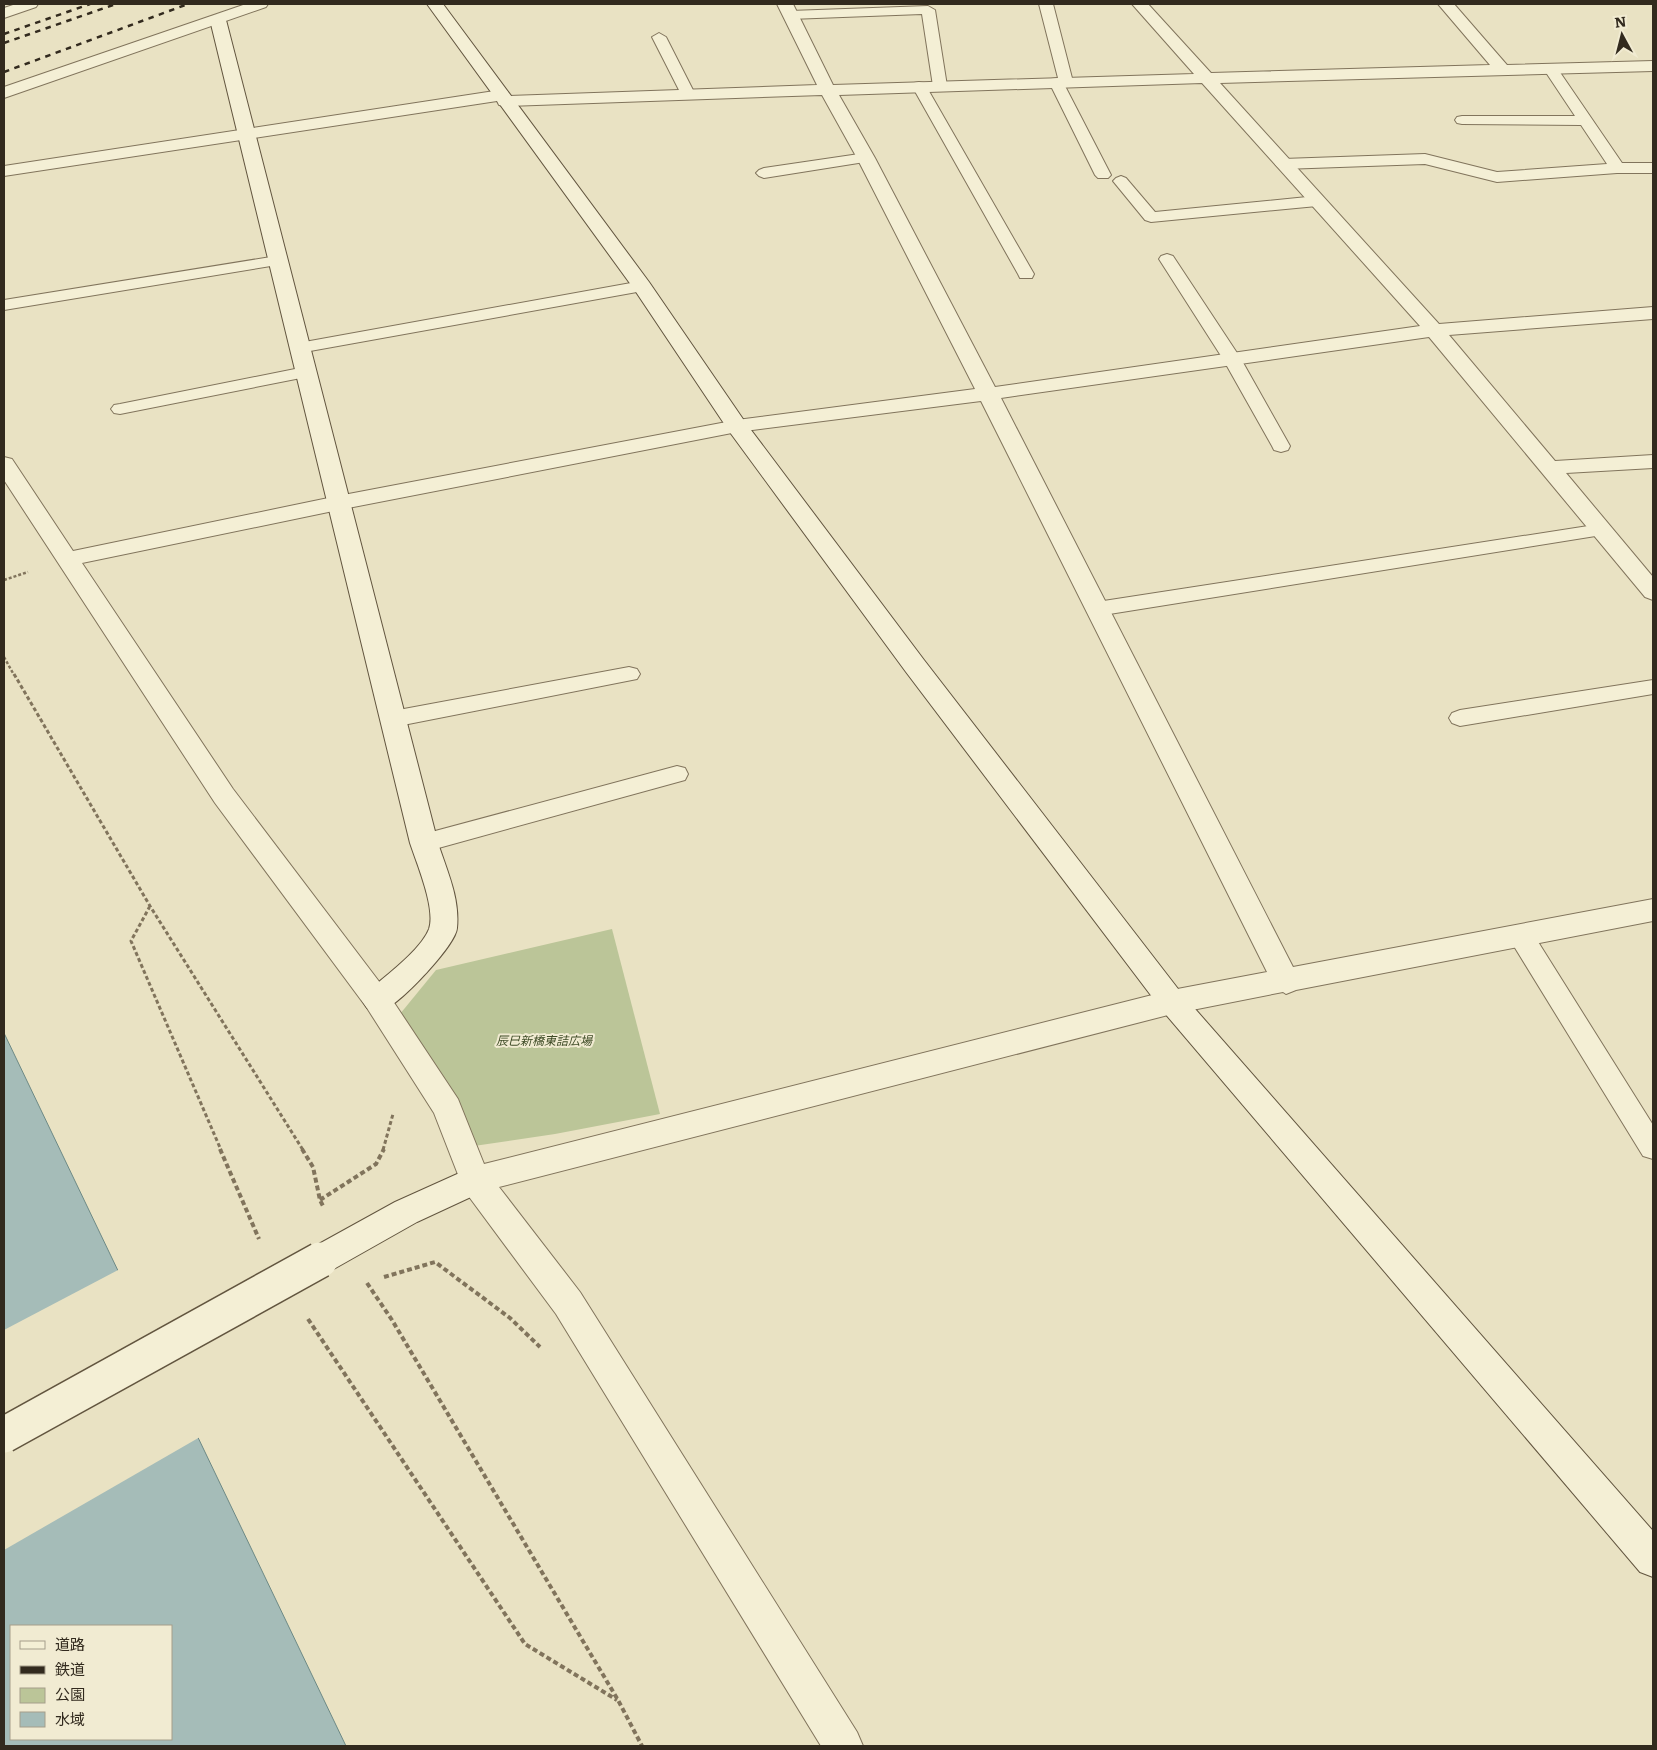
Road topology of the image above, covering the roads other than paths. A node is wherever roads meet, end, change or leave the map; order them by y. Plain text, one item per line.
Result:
1 (30, 4) edge
2 (260, 4) edge
3 (435, 4) edge
4 (1046, 4) edge
5 (1140, 4) edge
6 (1446, 4) edge
7 (788, 9) edge
8 (4, 13) edge
9 (218, 20) junction
10 (659, 37) dead end
11 (1653, 66) edge
12 (1550, 68) junction
13 (1502, 69) junction
14 (1206, 79) junction
15 (1061, 82) junction
16 (918, 86) junction
17 (940, 86) junction
18 (827, 89) junction
19 (4, 93) edge
20 (688, 94) junction
21 (503, 98) junction
22 (1462, 120) dead end
23 (1586, 121) junction
24 (247, 135) junction
25 (866, 158) junction
26 (1283, 164) junction
27 (1617, 168) junction
28 (1653, 168) edge
29 (4, 171) edge
30 (764, 173) dead end
31 (1103, 175) dead end
32 (1122, 181) dead end
33 (1317, 201) junction
34 (1167, 259) dead end
35 (277, 261) junction
36 (1026, 274) dead end
37 (642, 286) junction
38 (4, 305) edge
39 (1653, 313) edge
40 (1434, 330) junction
41 (299, 348) junction
42 (1232, 359) junction
43 (305, 372) junction
44 (988, 394) junction
45 (120, 409) dead end
46 (737, 426) junction
47 (1281, 446) dead end
48 (1653, 461) edge
49 (4, 464) edge
50 (1549, 468) junction
51 (338, 503) junction
52 (1601, 530) junction
53 (68, 559) junction
54 (1653, 592) edge
55 (1097, 609) junction
56 (628, 674) dead end
57 (1653, 687) edge
58 (1460, 718) dead end
59 (393, 719) junction
60 (677, 774) dead end
61 (424, 843) junction
62 (1653, 910) edge
63 (1521, 936) junction
64 (1286, 982) junction
65 (377, 1000) junction
66 (1172, 1002) junction
67 (1653, 1148) edge
68 (475, 1180) junction
69 (4, 1435) edge
70 (1653, 1559) edge
71 (843, 1746) edge

1 - 8 street
2 - 9 street
3 - 21 street
4 - 15 lane
5 - 14 street
6 - 13 street
7 - 17 lane
7 - 18 street
9 - 19 street
9 - 24 street
10 - 20 lane
11 - 12 street
12 - 13 street
12 - 23 lane
13 - 14 street
14 - 15 street
14 - 26 street
15 - 17 street
15 - 31 lane
16 - 17 street
16 - 18 street
16 - 36 lane
18 - 20 street
18 - 25 street
20 - 21 street
21 - 24 street
21 - 37 street
22 - 23 lane
23 - 27 lane
24 - 29 street
24 - 35 street
25 - 30 lane
25 - 44 street
26 - 27 lane
26 - 33 street
27 - 28 lane
32 - 33 lane
33 - 40 street
34 - 42 lane
35 - 38 lane
35 - 41 street
37 - 41 lane
37 - 46 street
39 - 40 street
40 - 42 street
40 - 50 street
41 - 43 street
42 - 44 street
42 - 47 lane
43 - 45 lane
43 - 51 street
44 - 46 street
44 - 55 street
46 - 51 street
46 - 66 street
48 - 50 street
49 - 53 street
50 - 52 street
51 - 53 street
51 - 59 street
52 - 54 street
52 - 55 lane
53 - 65 street
55 - 64 street
56 - 59 lane
57 - 58 lane
59 - 61 street
60 - 61 lane
61 - 65 street
62 - 63 street
63 - 64 street
63 - 67 lane
64 - 66 street
65 - 68 street
66 - 68 street
66 - 70 street
68 - 69 street, bridge
68 - 71 street

